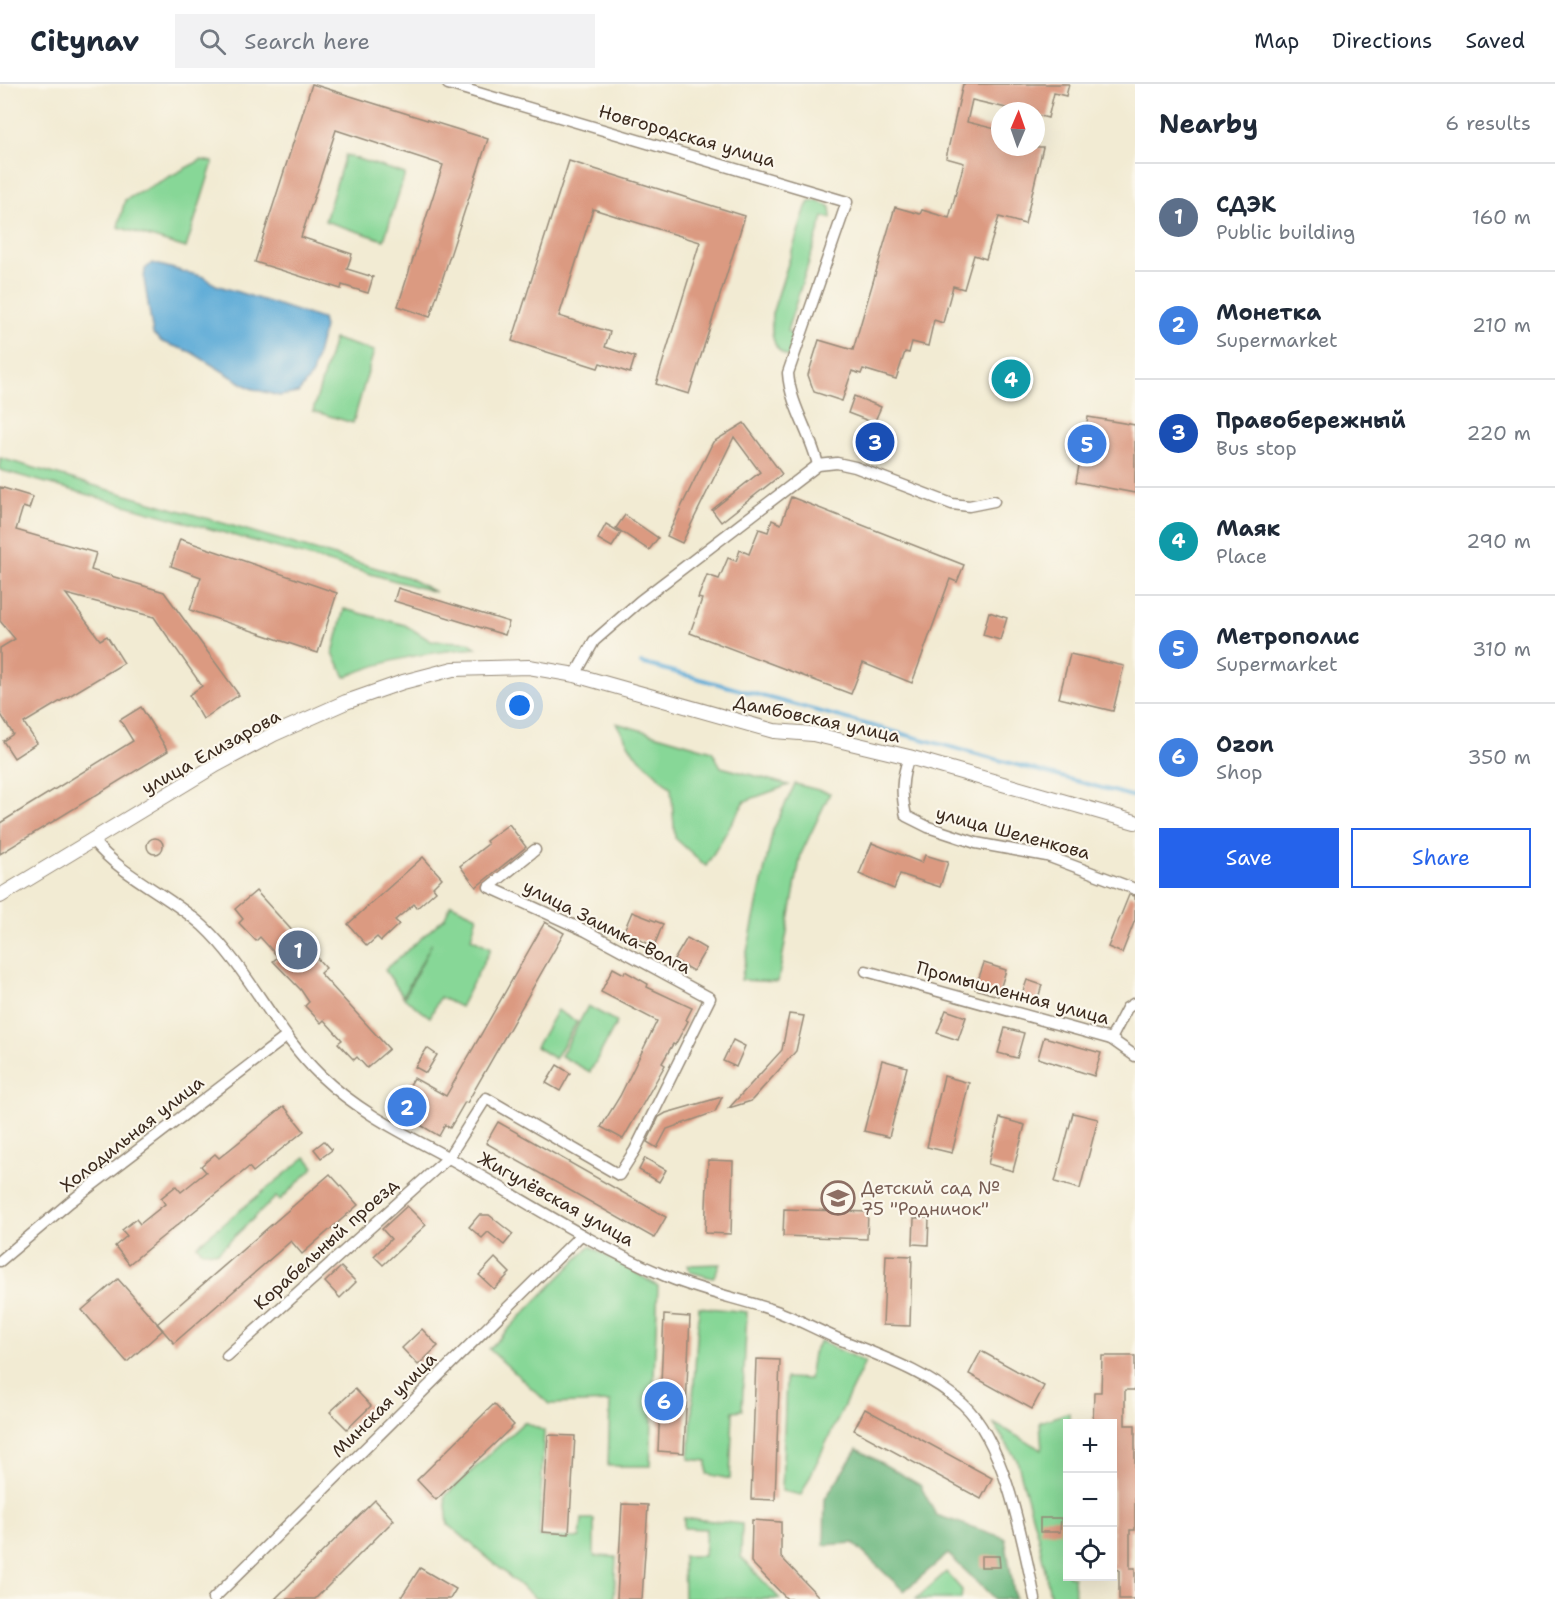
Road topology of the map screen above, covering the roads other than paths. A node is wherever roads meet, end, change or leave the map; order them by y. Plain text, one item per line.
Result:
1 (448, 84) edge
2 (818, 465) junction
3 (994, 501) dead end
4 (453, 669) joint
5 (575, 675) junction
6 (909, 758) junction
7 (1135, 822) edge
8 (93, 841) junction
9 (535, 850) dead end
10 (1135, 889) edge
11 (0, 896) edge
12 (866, 971) dead end
13 (710, 998) joint
14 (1135, 1004) edge
15 (286, 1036) junction
16 (1111, 1039) junction
17 (1135, 1056) edge
18 (448, 1158) junction
19 (580, 1236) junction
20 (0, 1261) edge
21 (227, 1356) dead end
22 (213, 1599) edge
23 (1035, 1599) edge

1 - 2 street, Новгородская улица
2 - 3 street
2 - 5 street
4 - 5 street, Дамбовская улица
4 - 8 street, улица Елизарова
5 - 6 street, Дамбовская улица
6 - 7 street, Дамбовская улица
6 - 10 street, улица Шеленкова
8 - 11 street, улица Елизарова
8 - 15 street, Жигулёвская улица
9 - 13 street, улица Заимка-Волга
12 - 16 street, Промышленная улица
13 - 18 street, Корабельный проезд
14 - 16 street, Промышленная улица
15 - 18 street, Жигулёвская улица
15 - 20 street, Холодильная улица
16 - 17 street
18 - 19 street, Жигулёвская улица
18 - 21 street, Корабельный проезд
19 - 22 street, Минская улица
19 - 23 street, Жигулёвская улица

